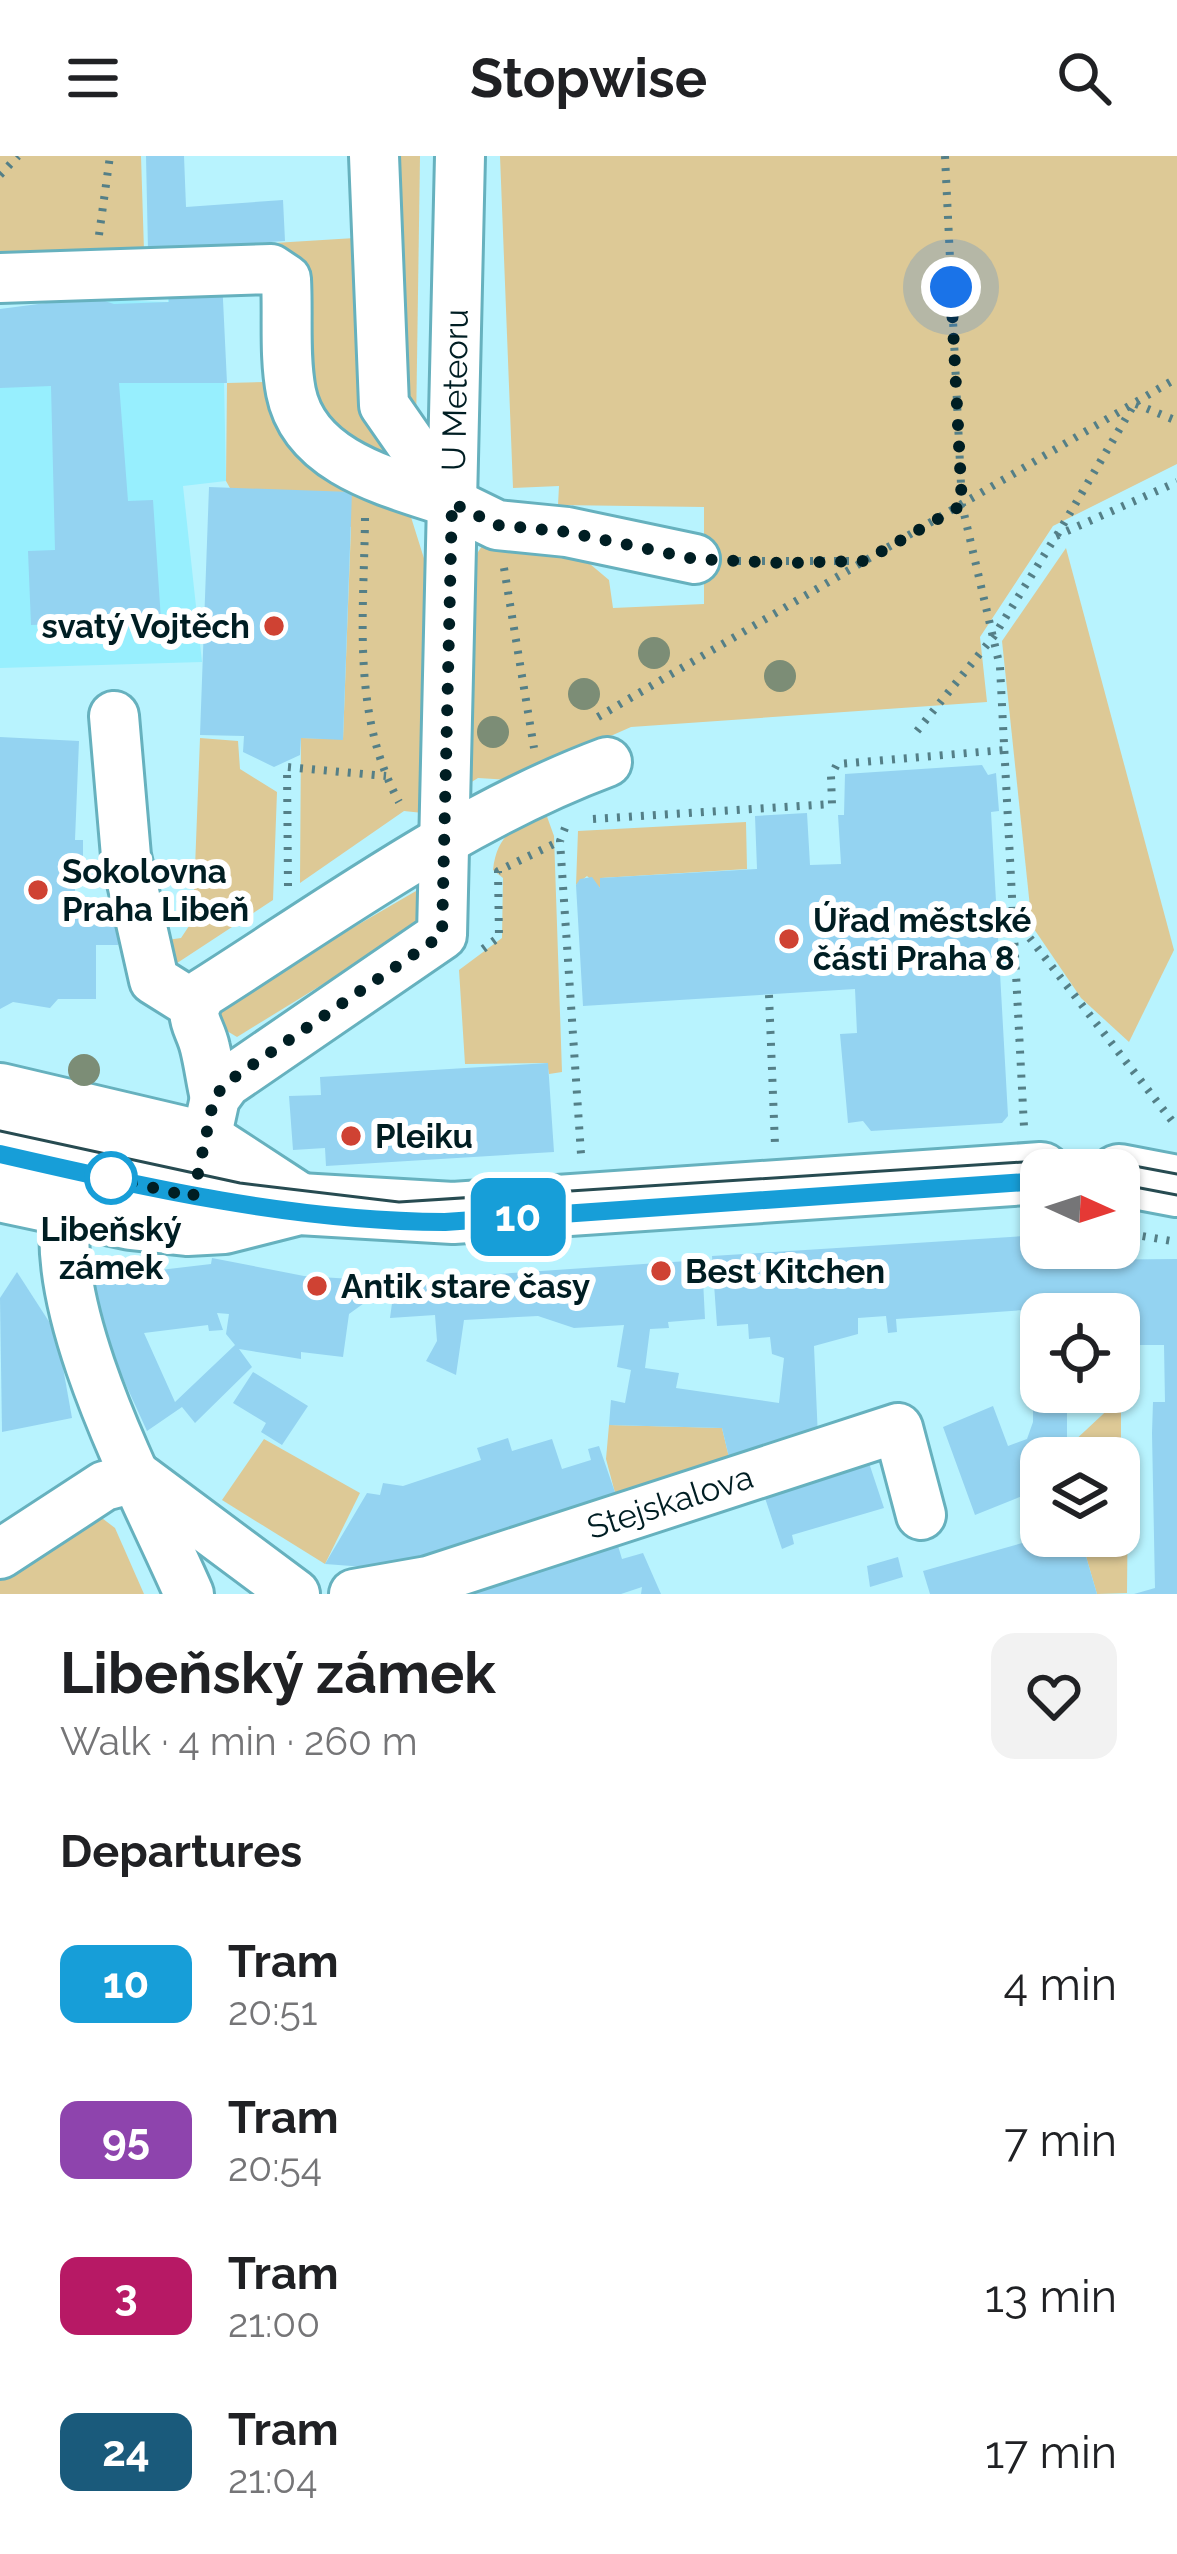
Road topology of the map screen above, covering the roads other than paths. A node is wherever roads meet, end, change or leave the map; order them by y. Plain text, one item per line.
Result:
1 (374, 156) edge
2 (460, 156) edge
3 (0, 278) edge
4 (452, 503) junction
5 (695, 559) road end
6 (114, 716) dead end
7 (592, 746) road end
8 (445, 840) junction
9 (194, 1005) junction
10 (0, 1094) edge
11 (0, 1131) edge
12 (0, 1154) edge
13 (1020, 1157) edge
14 (199, 1167) junction
15 (1140, 1178) edge
16 (1177, 1186) edge
17 (0, 1191) edge
18 (280, 1203) junction
19 (67, 1207) junction
20 (138, 1477) junction
21 (921, 1515) dead end
22 (0, 1554) edge
23 (189, 1594) edge
24 (295, 1594) edge
25 (354, 1594) edge

1 - 4 street
2 - 4 street, U Meteoru
3 - 4 street
4 - 5 street
4 - 8 street, U Meteoru
6 - 9 street
7 - 8 street
8 - 9 street
8 - 14 street, U Meteoru
9 - 14 street
10 - 14 main road
11 - 14 street
12 - 14 street
13 - 18 main road
14 - 18 main road
14 - 18 main road
14 - 19 main road
15 - 16 main road
17 - 19 main road
19 - 20 street
20 - 22 street
20 - 23 street
20 - 24 street
21 - 25 street, Stejskalova

